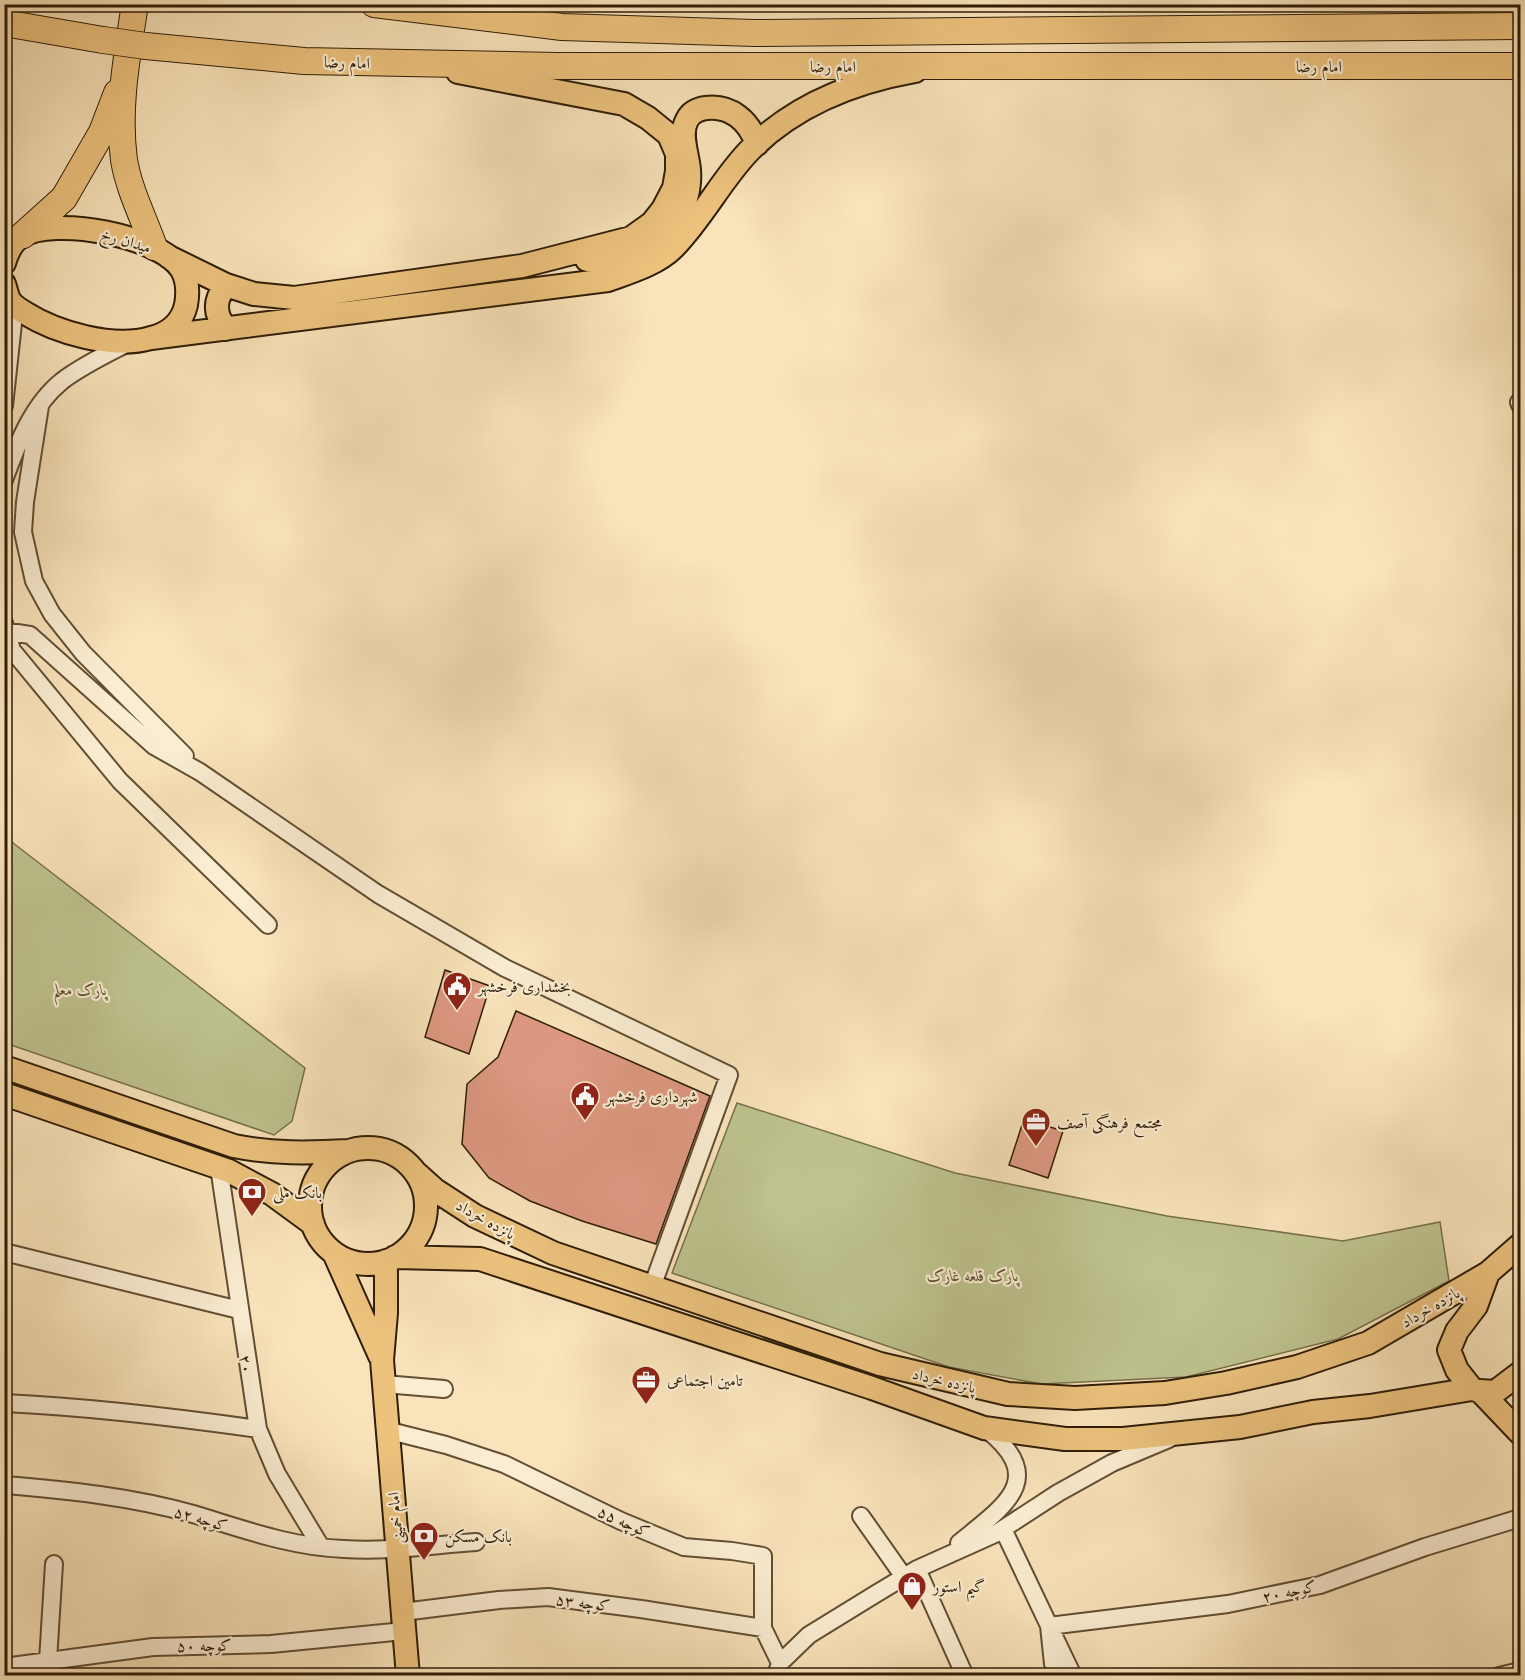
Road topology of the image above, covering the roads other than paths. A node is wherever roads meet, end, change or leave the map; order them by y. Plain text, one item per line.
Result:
1 (135, 4) edge
2 (374, 4) edge
3 (462, 4) edge
4 (428, 11) junction
5 (4, 23) edge
6 (1521, 26) edge
7 (419, 64) junction
8 (955, 65) junction
9 (1521, 66) edge
10 (123, 79) junction
11 (757, 144) junction
12 (16, 236) edge
13 (161, 252) junction
14 (4, 263) edge
15 (522, 266) junction
16 (226, 285) junction
17 (8, 297) edge
18 (226, 329) junction
19 (141, 340) junction
20 (4, 406) edge
21 (40, 406) junction
22 (4, 480) edge
23 (5, 628) edge
24 (200, 772) junction
25 (268, 925) dead end
26 (4, 1067) edge
27 (4, 1094) edge
28 (350, 1151) junction
29 (219, 1167) junction
30 (416, 1172) junction
31 (313, 1224) junction
32 (1521, 1245) edge
33 (4, 1252) edge
34 (334, 1253) junction
35 (391, 1259) junction
36 (1488, 1273) junction
37 (652, 1287) junction
38 (239, 1311) junction
39 (382, 1360) junction
40 (1521, 1373) edge
41 (384, 1384) junction
42 (444, 1389) dead end
43 (1476, 1390) junction
44 (4, 1403) edge
45 (984, 1428) junction
46 (258, 1429) junction
47 (386, 1430) junction
48 (1186, 1432) junction
49 (1521, 1433) edge
50 (4, 1485) edge
51 (861, 1516) dead end
52 (1521, 1518) edge
53 (1003, 1529) junction
54 (476, 1542) dead end
55 (321, 1547) junction
56 (398, 1548) junction
57 (945, 1555) junction
58 (54, 1564) dead end
59 (910, 1573) junction
60 (404, 1622) junction
61 (1049, 1626) junction
62 (763, 1628) junction
63 (48, 1661) junction
64 (1053, 1664) dead end
65 (4, 1667) edge
66 (778, 1669) edge
67 (1521, 1671) edge
68 (408, 1676) edge
69 (964, 1676) edge
70 (1073, 1676) edge
71 (1499, 1676) edge

1 - 10 highway
2 - 4 highway, امام رضا
3 - 4 highway
4 - 6 highway, امام رضا
5 - 7 highway, امام رضا, bridge
7 - 8 highway, امام رضا
7 - 15 main road
8 - 9 highway, امام رضا
8 - 11 main road
10 - 12 highway
10 - 13 highway
11 - 15 main road
11 - 18 main road
12 - 13 main road, میدان رخ
12 - 14 main road
13 - 16 main road
13 - 19 main road, میدان رخ
15 - 16 main road
16 - 18 main road
17 - 19 main road
17 - 20 street
18 - 19 main road
19 - 21 street
21 - 22 street
21 - 24 street
23 - 24 street
23 - 25 street
24 - 37 street
26 - 28 main road
27 - 29 main road
28 - 30 main road
28 - 31 main road
29 - 31 main road
29 - 38 street, ۲۰
30 - 35 main road
30 - 37 main road, پانزده خرداد
31 - 34 main road
32 - 36 main road, پانزده خرداد
33 - 38 street
34 - 35 main road
34 - 39 main road, امام خمینی
35 - 39 main road, امام خمینی
35 - 45 main road, پانزده خرداد
36 - 37 main road, پانزده خرداد
36 - 43 main road
38 - 46 street, ۲۰
39 - 41 main road, امام خمینی
40 - 43 main road, پانزده خرداد
41 - 42 street
41 - 47 main road, امام خمینی
43 - 48 main road, پانزده خرداد
43 - 49 main road
44 - 46 street
45 - 48 main road, پانزده خرداد
45 - 57 street
46 - 55 street, ۲۰
47 - 56 main road, امام خمینی
47 - 62 street, کوچه ۵۵
48 - 53 street
50 - 55 street, کوچه ۵۲
51 - 59 street
52 - 61 street, کوچه ۲۰
53 - 57 street
53 - 61 street
54 - 56 street, کوچه ۵۲
55 - 56 street, کوچه ۵۲
56 - 60 main road, امام خمینی
57 - 59 street
58 - 63 street
59 - 66 street
59 - 69 street
60 - 62 street, کوچه ۵۳
60 - 63 street, کوچه ۵۰
60 - 68 main road, امام خمینی
61 - 64 street
61 - 70 street
62 - 66 street, کوچه ۵۵
63 - 65 street, کوچه ۵۰
67 - 71 street

